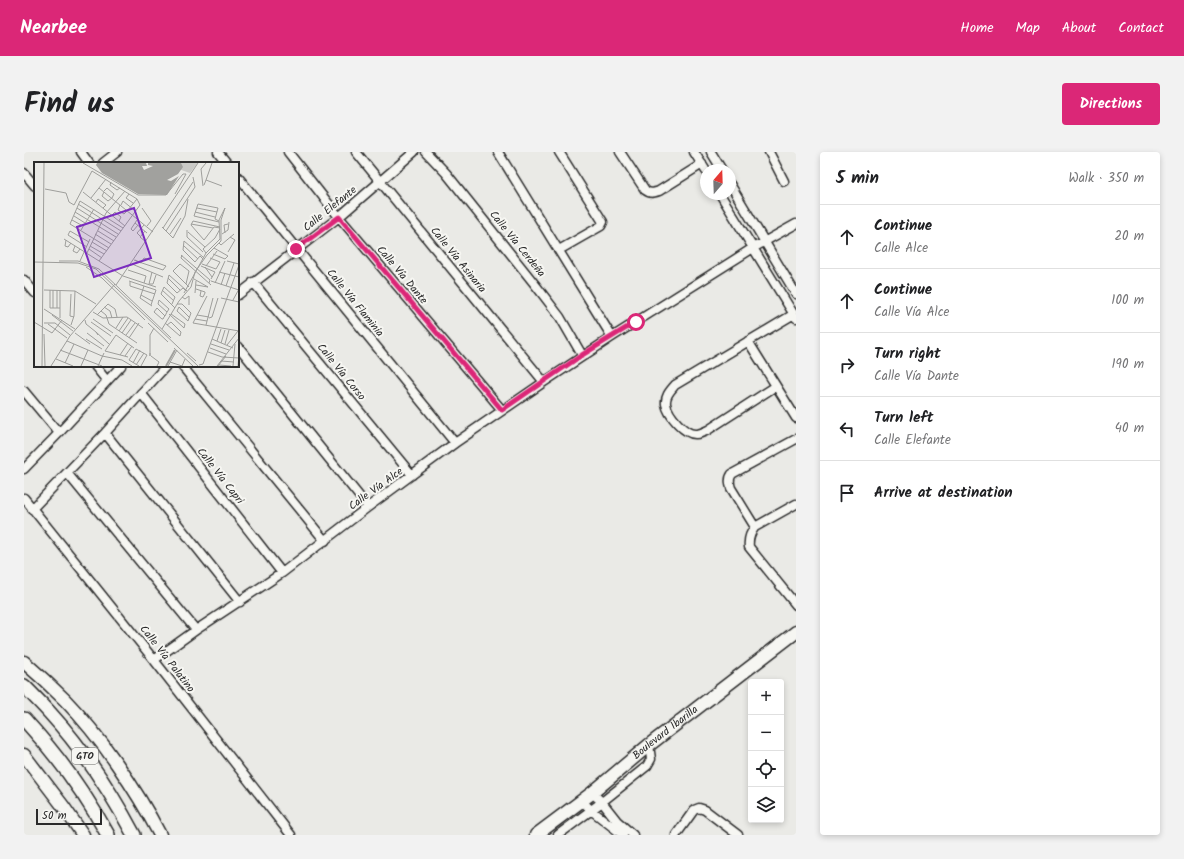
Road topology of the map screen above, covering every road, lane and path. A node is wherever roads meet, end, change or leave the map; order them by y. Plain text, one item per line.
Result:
1 (81, 152) edge
2 (117, 152) edge
3 (218, 152) edge
4 (288, 152) edge
5 (356, 152) edge
6 (414, 152) edge
7 (426, 152) edge
8 (498, 152) edge
9 (559, 152) edge
10 (620, 152) edge
11 (694, 152) edge
12 (722, 152) edge
13 (769, 152) edge
14 (712, 154) edge
15 (89, 162) edge
16 (104, 162) edge
17 (226, 162) edge
18 (702, 164) edge
19 (718, 164) edge
20 (700, 169) edge
21 (24, 173) edge
22 (239, 178) edge
23 (784, 181) dead end
24 (380, 182) junction
25 (34, 185) edge
26 (736, 194) edge
27 (724, 200) edge
28 (339, 217) junction
29 (796, 224) edge
30 (764, 242) junction
31 (753, 248) junction
32 (296, 249) junction
33 (559, 250) junction
34 (24, 280) edge
35 (253, 282) junction
36 (34, 292) edge
37 (239, 294) edge
38 (796, 294) edge
39 (795, 316) edge
40 (612, 337) junction
41 (748, 341) junction
42 (239, 347) edge
43 (582, 355) junction
44 (96, 367) edge
45 (120, 367) edge
46 (165, 367) edge
47 (183, 367) edge
48 (107, 381) junction
49 (544, 382) junction
50 (776, 386) junction
51 (24, 390) edge
52 (141, 393) junction
53 (502, 410) junction
54 (796, 418) edge
55 (59, 433) junction
56 (105, 433) junction
57 (796, 439) edge
58 (455, 443) junction
59 (24, 469) edge
60 (67, 473) junction
61 (412, 476) junction
62 (24, 498) edge
63 (796, 504) edge
64 (368, 507) junction
65 (32, 509) junction
66 (755, 527) junction
67 (325, 541) junction
68 (282, 573) junction
69 (240, 602) junction
70 (796, 605) edge
71 (196, 630) junction
72 (796, 632) edge
73 (154, 660) junction
74 (24, 662) edge
75 (24, 686) edge
76 (24, 719) edge
77 (649, 745) junction
78 (24, 755) edge
79 (592, 792) junction
80 (582, 801) junction
81 (602, 802) junction
82 (592, 810) junction
83 (157, 833) edge
84 (538, 834) edge
85 (83, 835) edge
86 (108, 835) edge
87 (134, 835) edge
88 (291, 835) edge
89 (558, 835) edge
90 (623, 835) edge
91 (633, 835) edge
92 (676, 835) edge
93 (738, 835) edge

1 - 15 street
2 - 16 street
3 - 17 street
4 - 28 street, Calle Vía Dante
5 - 24 street, Calle Vía Asinaria
6 - 24 street, Calle Elefante
7 - 43 street, Calle Vía Cerdeña
8 - 33 street
9 - 33 street
10 - 20 street
11 - 18 street
12 - 14 street
13 - 23 street
14 - 19 street
21 - 25 street
22 - 32 street, Calle Vía Flaminia
24 - 28 street, Calle Elefante
24 - 49 street, Calle Vía Asinaria
26 - 30 street
27 - 31 street
28 - 32 street, Calle Elefante
28 - 53 street, Calle Vía Dante
29 - 30 street, Calle Vía Alce
30 - 31 street, Calle Vía Alce
30 - 38 street
31 - 39 street
31 - 40 street, Calle Vía Alce
32 - 35 street, Calle Elefante
32 - 58 street, Calle Vía Flaminia
33 - 40 street
34 - 36 street
35 - 37 street, Calle Elefante
35 - 61 street, Calle Vía Corso
39 - 41 street
40 - 43 street, Calle Vía Alce
41 - 50 street
41 - 50 street
42 - 64 street
43 - 49 street, Calle Vía Alce
44 - 48 street
45 - 48 street
46 - 52 street
47 - 67 street
48 - 55 street
49 - 53 street, Calle Vía Alce
50 - 54 street
51 - 55 street
52 - 56 street
52 - 68 street, Calle Vía Capri
53 - 58 street, Calle Vía Alce
55 - 59 street
56 - 60 street
56 - 69 street
57 - 66 street
58 - 61 street, Calle Vía Alce
60 - 65 street
60 - 71 street
61 - 64 street, Calle Vía Alce
62 - 65 street, Calle Vía Palatino
63 - 66 street
64 - 67 street, Calle Vía Alce
65 - 73 street, Calle Vía Palatino
66 - 70 street
67 - 68 street, Calle Vía Alce
68 - 69 street, Calle Vía Alce
69 - 71 street, Calle Vía Alce
71 - 73 street, Calle Vía Alce
72 - 77 street, Boulevard Ibarilla
73 - 88 street, Calle Vía Palatino
74 - 83 street
75 - 87 main road, GTO
76 - 86 main road, GTO
77 - 79 street, Boulevard Ibarilla
77 - 81 street
78 - 85 street
79 - 80 street, Boulevard Ibarilla
79 - 81 street
80 - 82 street
80 - 84 street, Boulevard Ibarilla
81 - 82 street
81 - 91 street
82 - 89 street
82 - 90 street
92 - 93 street

